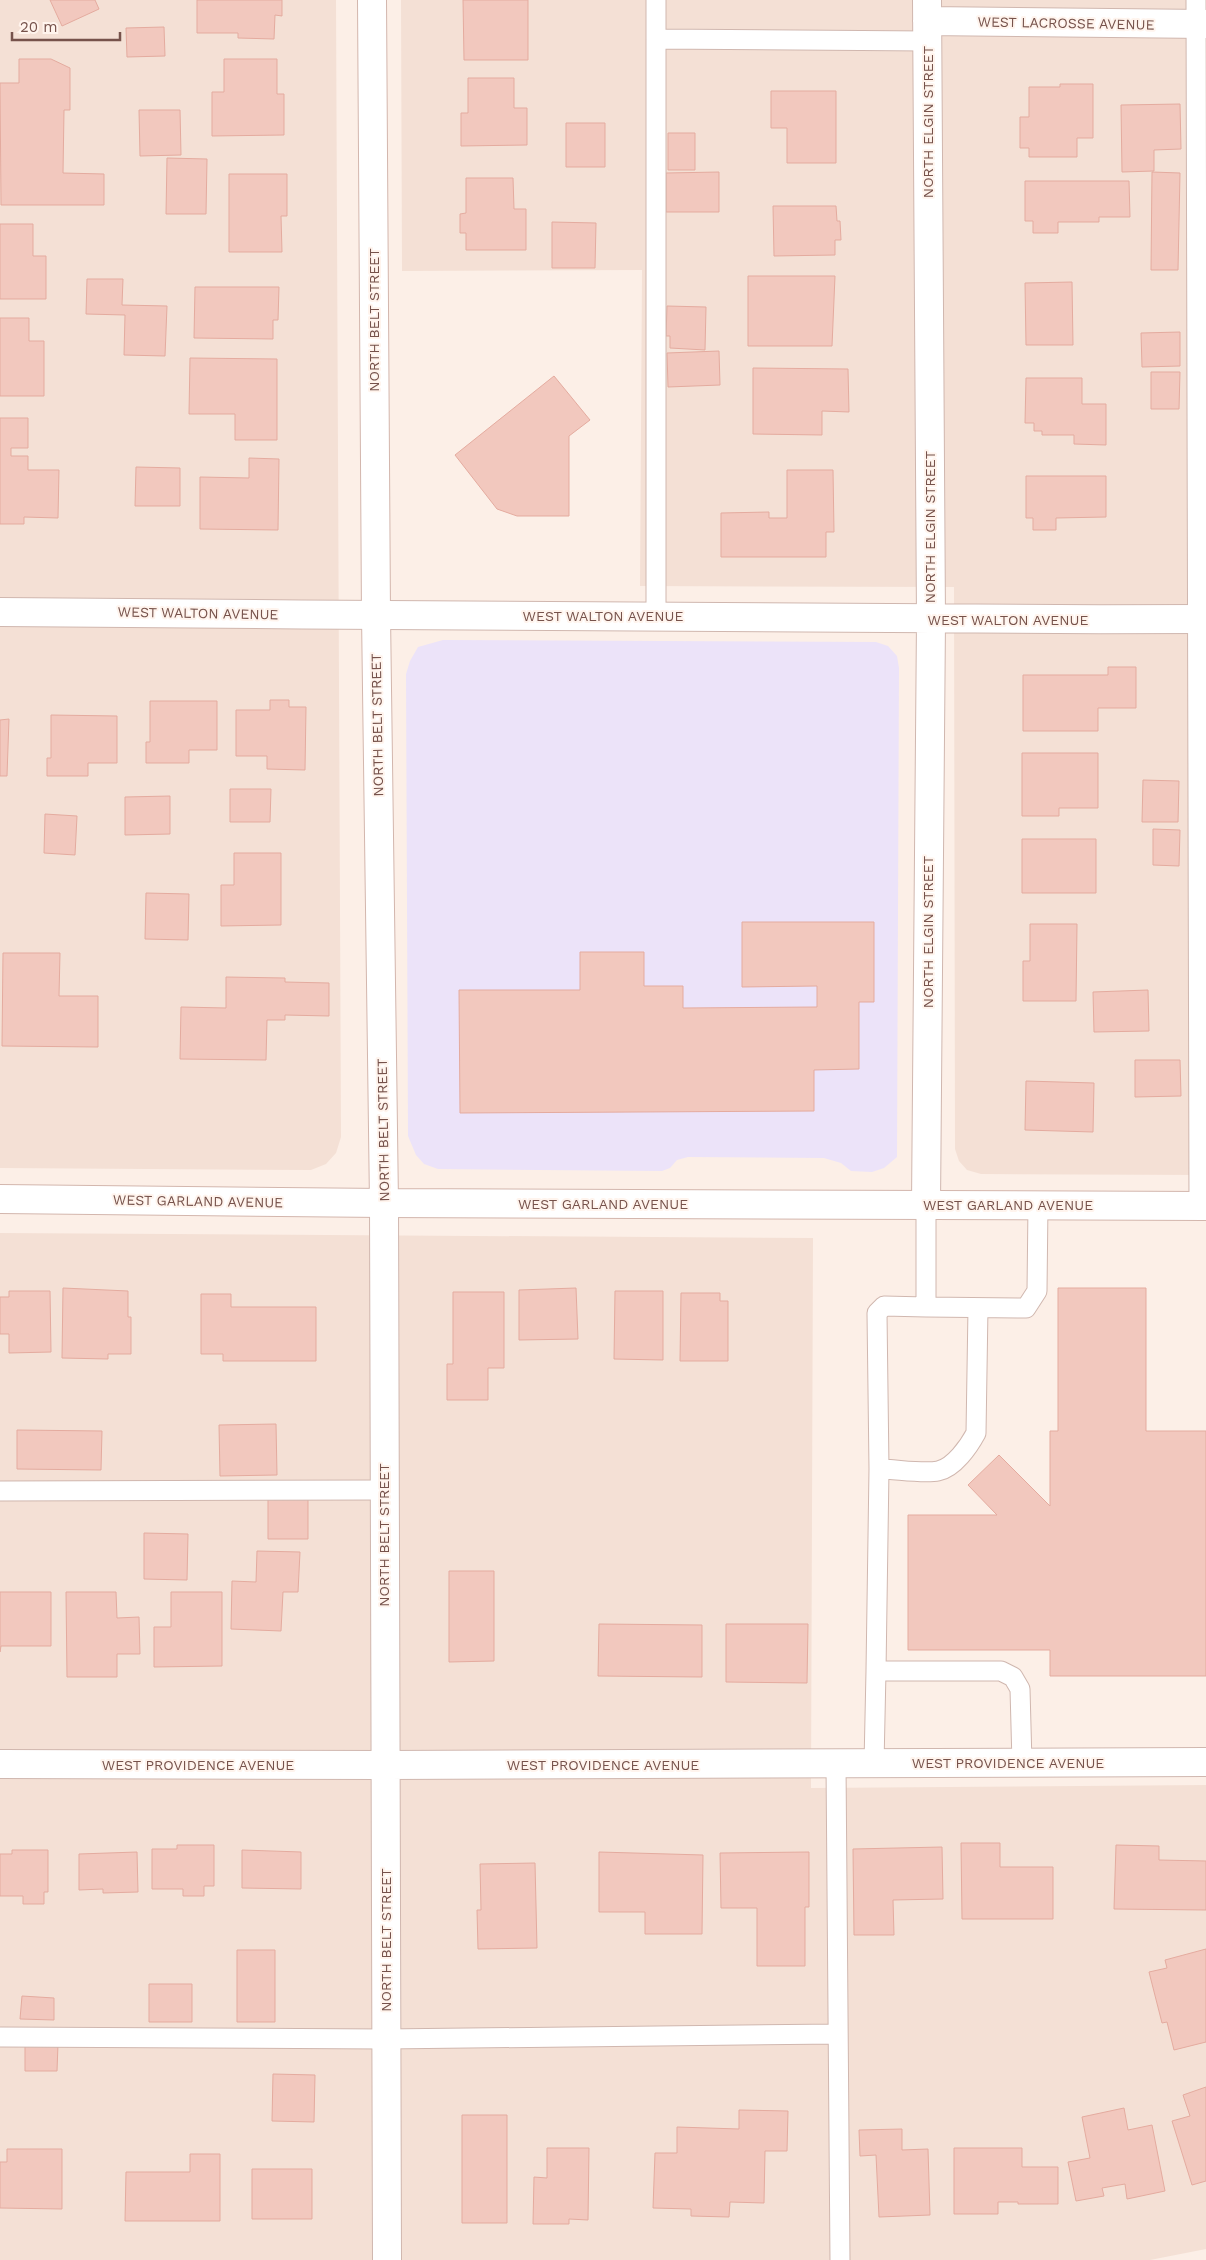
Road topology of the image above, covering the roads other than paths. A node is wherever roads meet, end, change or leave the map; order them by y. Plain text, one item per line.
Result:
1 (372, 0) edge
2 (656, 0) edge
3 (1199, 16) edge
4 (927, 21) edge
5 (656, 39) junction
6 (0, 612) edge
7 (376, 615) junction
8 (656, 616) junction
9 (1202, 619) edge
10 (931, 620) junction
11 (0, 1199) edge
12 (384, 1204) junction
13 (926, 1205) junction
14 (1038, 1205) junction
15 (1202, 1206) edge
16 (926, 1307) junction
17 (978, 1308) junction
18 (878, 1469) junction
19 (384, 1490) junction
20 (0, 1491) edge
21 (876, 1672) junction
22 (1206, 1762) edge
23 (1022, 1763) junction
24 (0, 1764) edge
25 (836, 1764) junction
26 (874, 1764) junction
27 (386, 1765) junction
28 (838, 2034) junction
29 (0, 2037) edge
30 (385, 2039) junction
31 (387, 2260) edge
32 (840, 2260) edge

1 - 7 street, NORTH BELT STREET
2 - 5 lane
3 - 4 street, WEST LACROSSE AVENUE
3 - 9 lane
4 - 5 lane
4 - 10 street, NORTH ELGIN STREET
5 - 8 lane
6 - 7 street, WEST WALTON AVENUE
7 - 8 street, WEST WALTON AVENUE
7 - 12 street, NORTH BELT STREET
8 - 10 street, WEST WALTON AVENUE
9 - 10 street, WEST WALTON AVENUE
9 - 15 lane
10 - 13 street, NORTH ELGIN STREET
11 - 12 street, WEST GARLAND AVENUE
12 - 13 street, WEST GARLAND AVENUE
12 - 19 street, NORTH BELT STREET
13 - 14 street, WEST GARLAND AVENUE
13 - 16 lane
14 - 15 street, WEST GARLAND AVENUE
14 - 17 lane
16 - 17 lane
16 - 18 lane
17 - 18 lane
18 - 21 lane
19 - 20 lane
19 - 27 street, NORTH BELT STREET
21 - 23 lane
21 - 26 lane
22 - 23 street, WEST PROVIDENCE AVENUE
23 - 26 street, WEST PROVIDENCE AVENUE
24 - 27 street, WEST PROVIDENCE AVENUE
25 - 26 street, WEST PROVIDENCE AVENUE
25 - 27 street, WEST PROVIDENCE AVENUE
25 - 28 lane
27 - 30 street, NORTH BELT STREET
28 - 30 lane
28 - 32 lane
29 - 30 lane
30 - 31 street, NORTH BELT STREET

